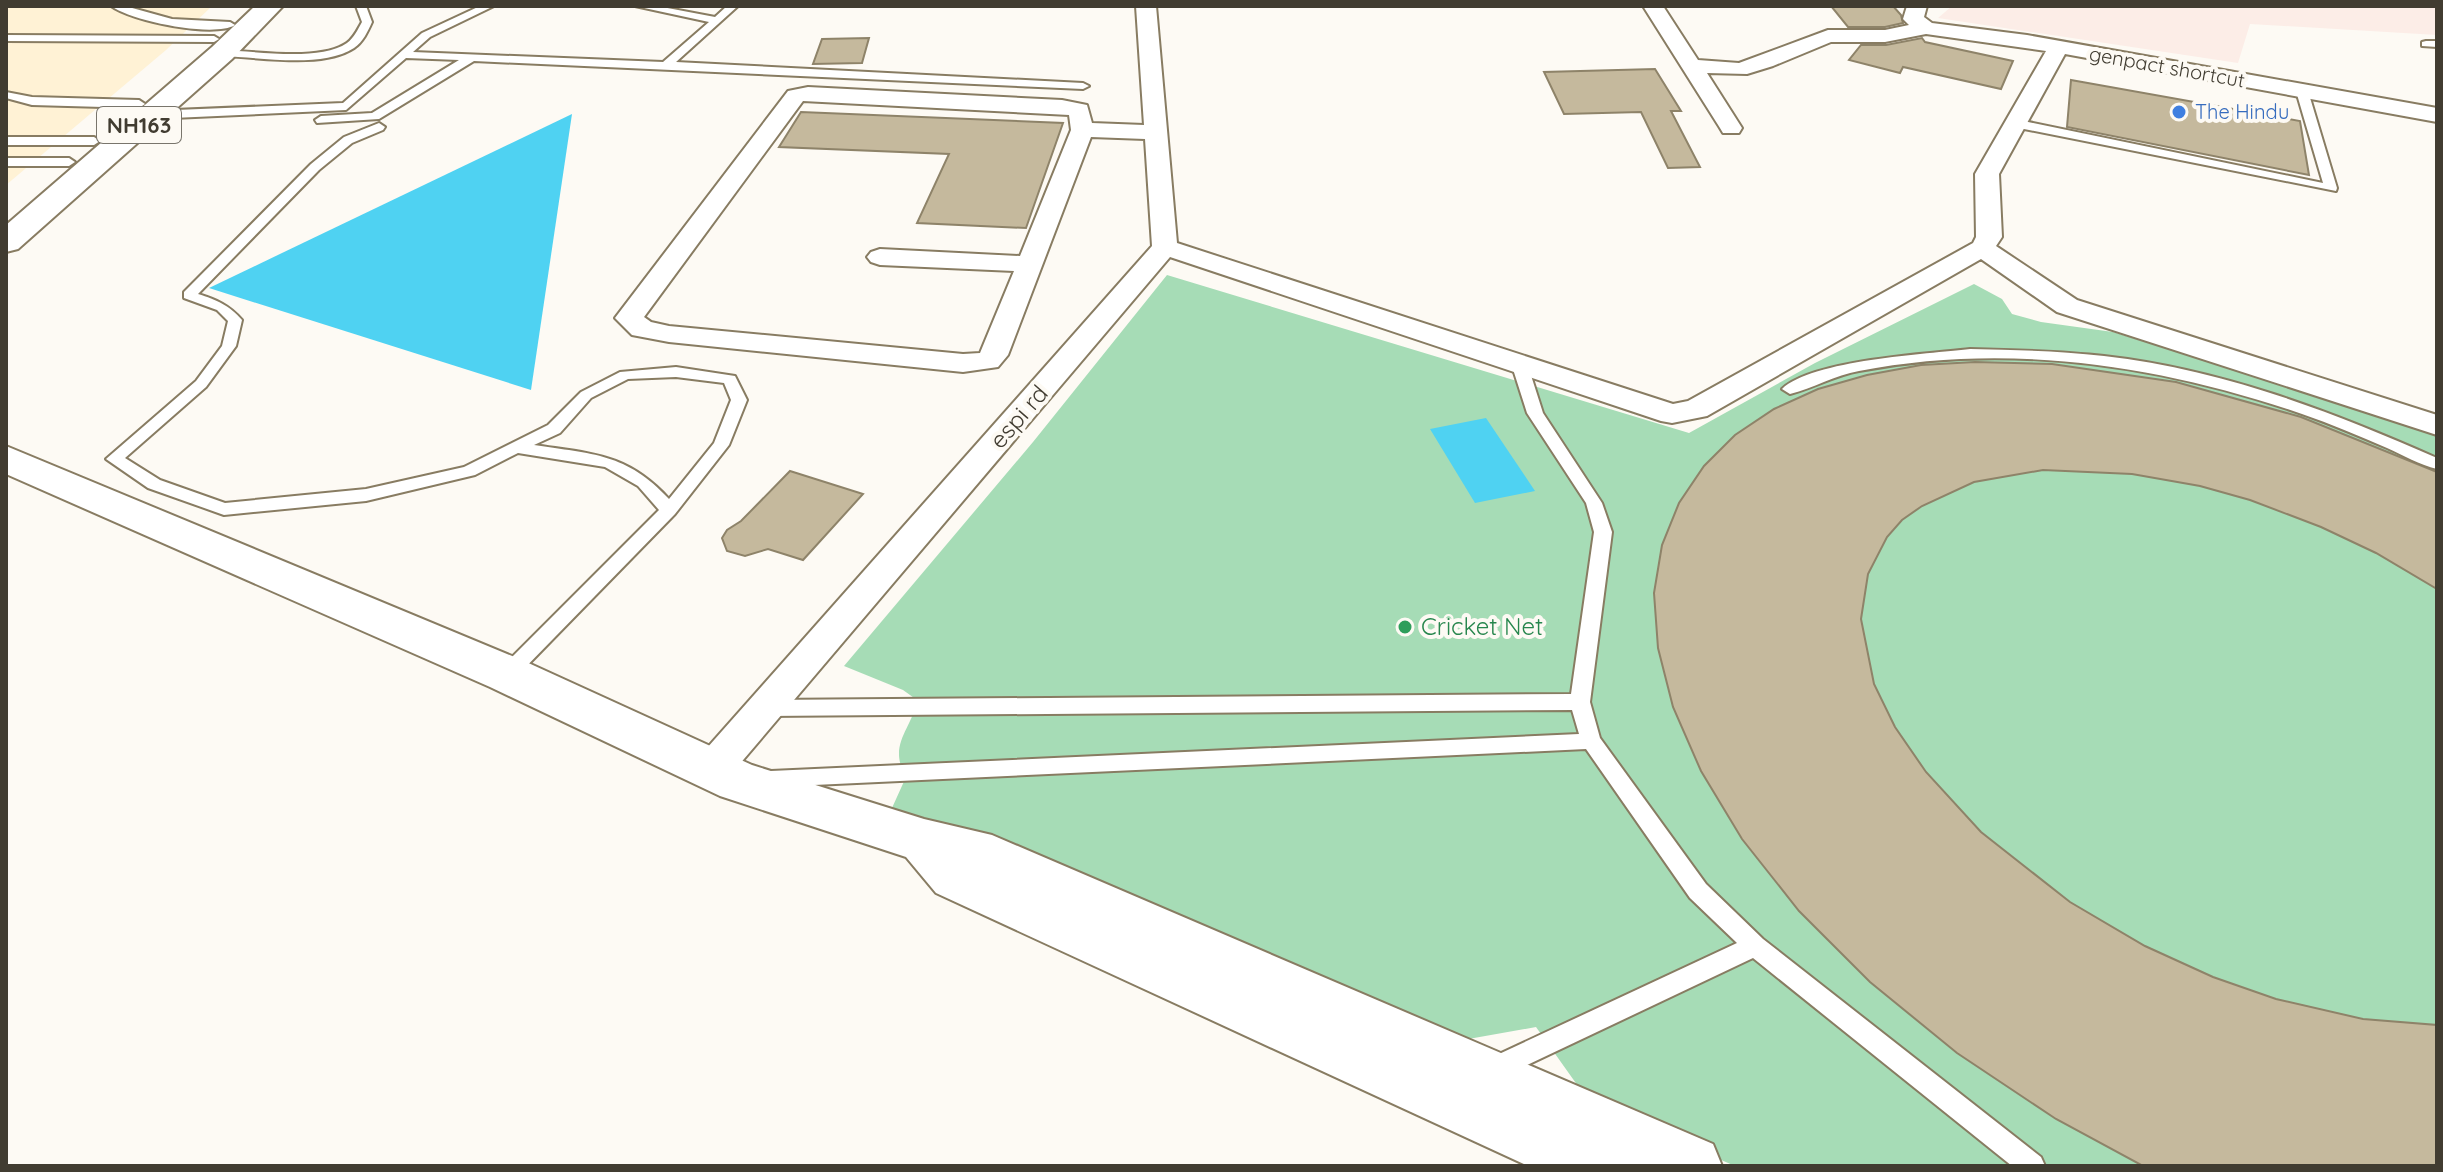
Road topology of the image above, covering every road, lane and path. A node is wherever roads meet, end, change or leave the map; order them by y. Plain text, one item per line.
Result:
1 (116, 6) edge
2 (270, 6) edge
3 (361, 6) edge
4 (489, 6) edge
5 (640, 6) edge
6 (733, 6) edge
7 (1146, 6) edge
8 (1653, 6) edge
9 (1917, 6) edge
10 (715, 20) junction
11 (1926, 28) junction
12 (229, 31) edge
13 (6, 38) edge
14 (2054, 53) junction
15 (405, 55) junction
16 (474, 56) junction
17 (666, 65) junction
18 (1691, 66) junction
19 (1083, 86) dead end
20 (6, 95) edge
21 (2304, 96) junction
22 (143, 115) junction
23 (2437, 115) edge
24 (2014, 123) junction
25 (2437, 123) edge
26 (379, 127) dead end
27 (1731, 128) dead end
28 (1082, 130) junction
29 (1155, 132) junction
30 (6, 141) edge
31 (94, 141) junction
32 (6, 162) edge
33 (69, 162) junction
34 (6, 215) edge
35 (6, 242) edge
36 (1165, 247) junction
37 (1982, 248) junction
38 (880, 257) dead end
39 (1030, 264) junction
40 (1520, 366) junction
41 (1790, 389) dead end
42 (2437, 425) edge
43 (516, 448) junction
44 (6, 459) edge
45 (2437, 464) edge
46 (669, 510) junction
47 (507, 674) junction
48 (1580, 702) junction
49 (766, 708) junction
50 (1591, 741) junction
51 (725, 774) junction
52 (1755, 946) junction
53 (1461, 1084) junction
54 (1598, 1166) edge
55 (1691, 1166) edge
56 (2032, 1166) edge

1 - 12 lane
2 - 12 main road, NH163
3 - 12 lane
4 - 15 lane
5 - 10 lane
6 - 10 lane
7 - 29 street
8 - 18 street
9 - 11 street
10 - 17 lane
11 - 14 street
11 - 18 street
12 - 13 lane
12 - 22 main road, NH163
14 - 21 street
14 - 24 street
15 - 16 lane
15 - 22 lane
16 - 17 lane
16 - 22 lane
17 - 19 lane
18 - 27 street
20 - 22 lane
21 - 23 street
21 - 24 lane
21 - 25 street
22 - 31 main road, NH163
22 - 35 main road, NH163
24 - 37 street
26 - 43 lane
28 - 29 street
28 - 39 street
28 - 39 street
29 - 36 street
30 - 31 lane
31 - 33 main road, NH163
32 - 33 lane
33 - 34 main road, NH163
36 - 40 street
36 - 49 street, espi rd
37 - 40 street
37 - 42 street
38 - 39 street
40 - 48 lane
41 - 45 lane
43 - 46 lane
43 - 46 lane
44 - 47 main road
46 - 47 lane
47 - 51 main road
48 - 49 lane
48 - 50 lane
49 - 51 street, espi rd
50 - 51 lane
50 - 52 lane
51 - 53 main road
52 - 53 lane
52 - 56 lane
53 - 54 main road
53 - 55 main road

